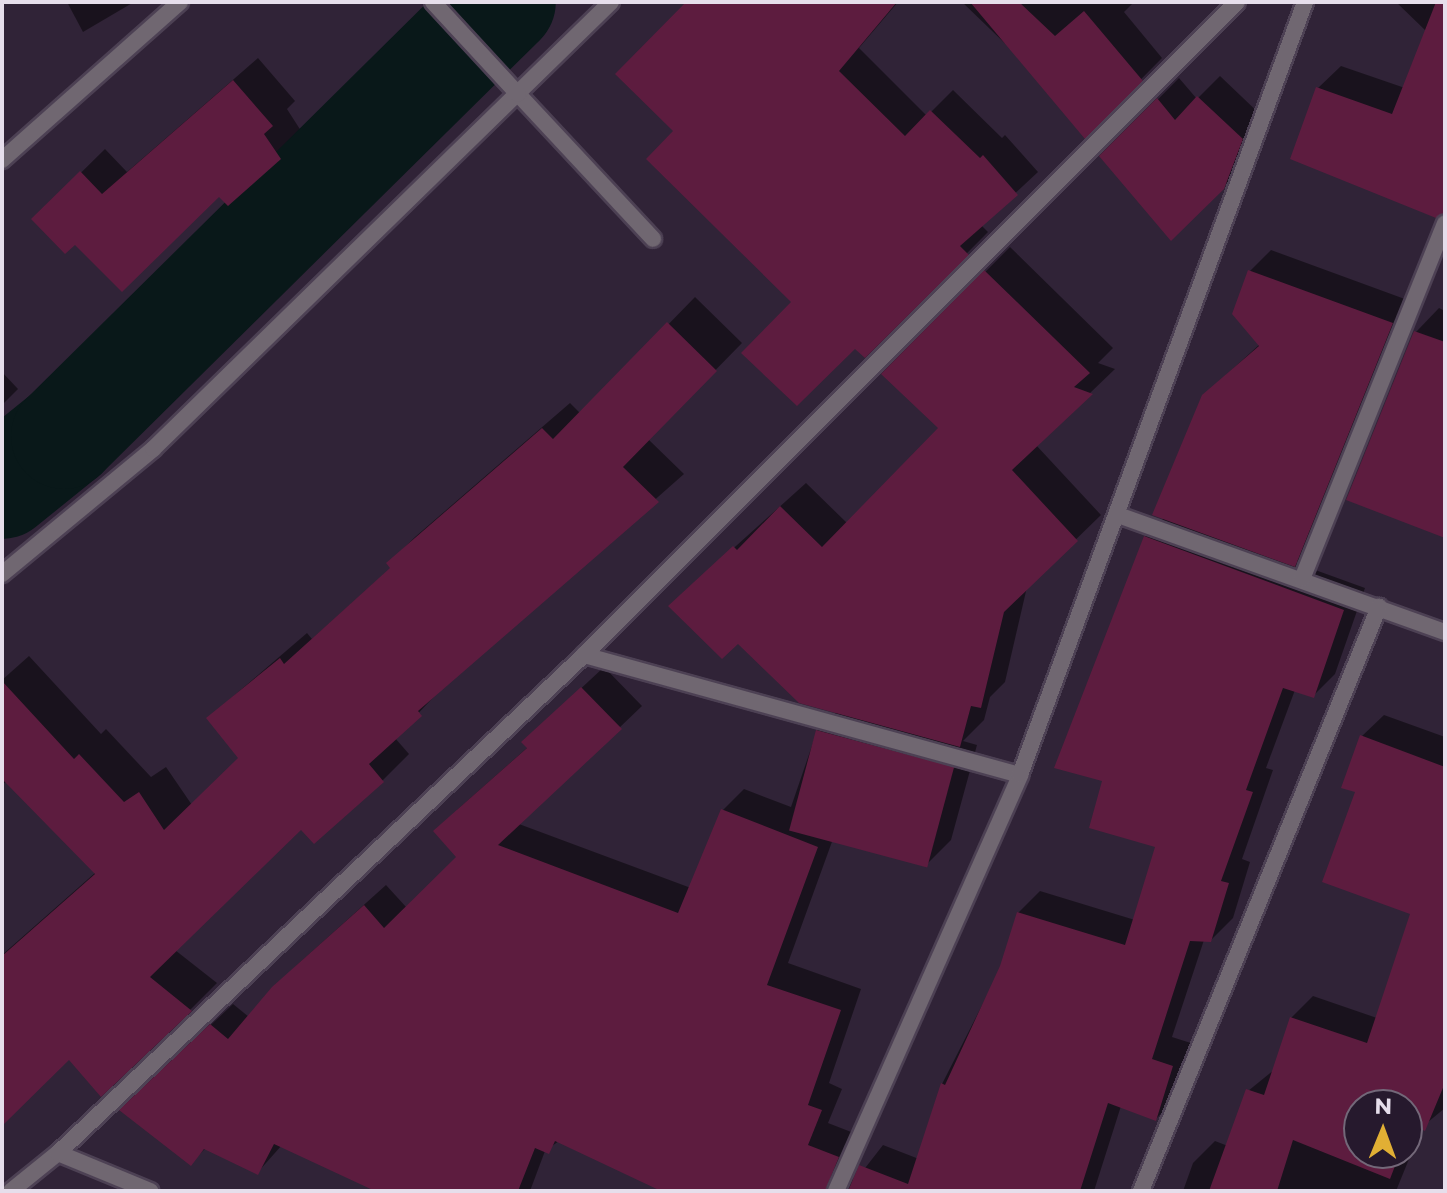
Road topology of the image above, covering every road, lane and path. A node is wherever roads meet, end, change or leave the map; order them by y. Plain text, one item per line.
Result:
1 (180, 2) edge
2 (611, 2) edge
3 (1237, 2) edge
4 (1305, 2) edge
5 (437, 6) edge
6 (518, 94) junction
7 (2, 160) edge
8 (1445, 224) edge
9 (653, 239) dead end
10 (1118, 515) junction
11 (2, 574) edge
12 (1302, 579) junction
13 (1379, 607) junction
14 (1445, 632) edge
15 (584, 655) junction
16 (1020, 775) junction
17 (58, 1153) junction
18 (11, 1191) edge
19 (150, 1191) edge
20 (836, 1191) edge
21 (1141, 1191) edge

1 - 7 street
2 - 6 street
3 - 15 street
4 - 10 street
5 - 6 street
6 - 9 street
6 - 11 street
8 - 12 street
10 - 12 street
10 - 16 street
12 - 13 street
13 - 14 street
13 - 21 street
15 - 16 street
15 - 17 street
16 - 20 street
17 - 18 street
17 - 19 street

